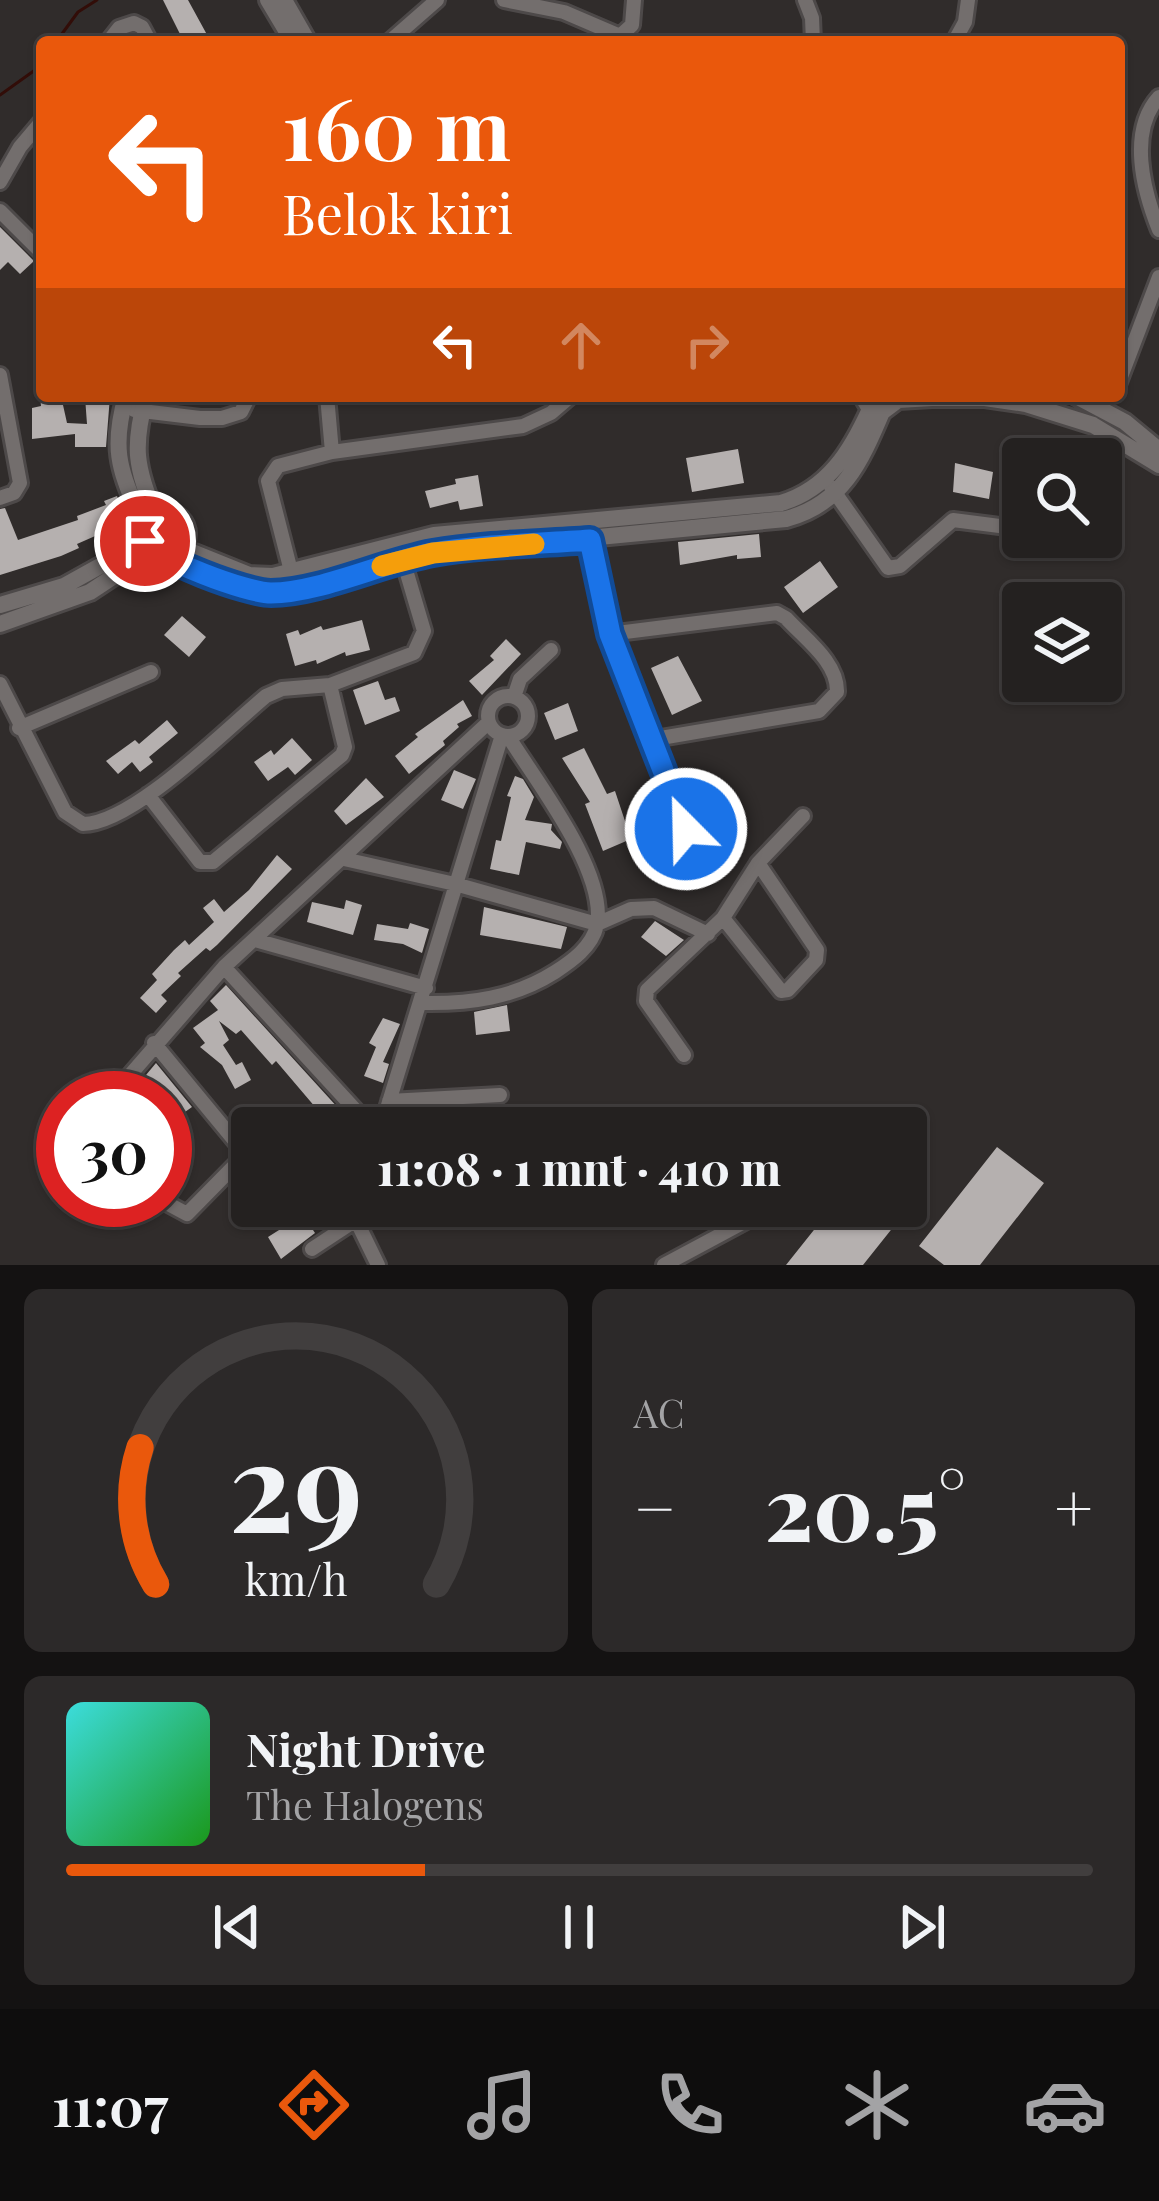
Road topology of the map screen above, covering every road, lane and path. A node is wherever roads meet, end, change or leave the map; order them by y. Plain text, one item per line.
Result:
1 (268, 0) edge
2 (284, 0) edge
3 (437, 0) edge
4 (504, 0) edge
5 (634, 0) edge
6 (805, 0) edge
7 (968, 0) edge
8 (113, 36) edge
9 (147, 36) edge
10 (289, 36) edge
11 (305, 36) edge
12 (396, 36) edge
13 (813, 36) edge
14 (957, 36) edge
15 (1159, 97) edge
16 (36, 128) edge
17 (0, 182) edge
18 (0, 211) edge
19 (1159, 230) edge
20 (36, 247) edge
21 (1159, 277) edge
22 (1125, 366) edge
23 (0, 375) edge
24 (2, 399) edge
25 (124, 402) edge
26 (246, 402) edge
27 (328, 402) edge
28 (564, 402) edge
29 (1006, 402) edge
30 (144, 403) edge
31 (1111, 404) edge
32 (871, 406) edge
33 (332, 452) junction
34 (1157, 456) edge
35 (831, 486) junction
36 (0, 498) edge
37 (671, 523) junction
38 (1002, 526) edge
39 (152, 538) junction
40 (590, 540) junction
41 (182, 548) junction
42 (403, 560) junction
43 (293, 581) junction
44 (0, 605) edge
45 (0, 624) edge
46 (610, 634) junction
47 (550, 650) dead end
48 (151, 672) dead end
49 (0, 684) edge
50 (330, 685) junction
51 (514, 697) junction
52 (489, 722) junction
53 (19, 728) junction
54 (505, 735) junction
55 (649, 740) junction
56 (148, 795) junction
57 (803, 816) dead end
58 (718, 847) dead end
59 (344, 859) junction
60 (758, 863) junction
61 (455, 884) junction
62 (723, 918) junction
63 (597, 924) junction
64 (708, 934) junction
65 (255, 940) junction
66 (224, 967) junction
67 (424, 996) junction
68 (154, 1042) junction
69 (684, 1055) dead end
70 (131, 1071) edge
71 (178, 1071) edge
72 (192, 1088) edge
73 (500, 1095) dead end
74 (389, 1101) junction
75 (356, 1107) edge
76 (386, 1107) edge
77 (192, 1209) edge
78 (340, 1227) edge
79 (363, 1227) edge
80 (735, 1227) edge
81 (312, 1249) dead end
82 (378, 1265) edge
83 (664, 1265) edge

1 - 10 street
2 - 11 street
3 - 12 street
4 - 5 street
6 - 13 street
7 - 14 street
8 - 9 street
15 - 19 street
16 - 17 street
18 - 20 street
21 - 22 street
23 - 24 street
24 - 36 street
25 - 30 street
25 - 39 street
26 - 30 street
27 - 33 street
28 - 33 street
29 - 34 street
30 - 39 street
31 - 34 street
32 - 35 street
33 - 43 street
35 - 37 street
35 - 38 street
37 - 40 street
37 - 43 street
39 - 41 street
39 - 41 street
39 - 43 street
39 - 44 street
39 - 45 street
40 - 42 street
40 - 46 street
41 - 43 street
42 - 43 street
42 - 50 street
46 - 55 street
46 - 55 street
47 - 51 street
48 - 53 street
49 - 53 street
50 - 56 street
50 - 56 street
51 - 52 street
51 - 54 street
52 - 54 street
52 - 59 street
53 - 56 street
54 - 61 street
54 - 63 street
55 - 58 street
57 - 60 street
59 - 61 street
59 - 65 street
60 - 62 street
60 - 62 street
61 - 63 street
61 - 67 street
62 - 64 street
63 - 64 street
63 - 67 street
64 - 69 street
65 - 66 street
65 - 67 street
66 - 68 street
66 - 75 street
67 - 74 street
68 - 70 street
68 - 71 street
72 - 77 street
73 - 74 street
74 - 76 street
78 - 81 street
79 - 82 street
80 - 83 street

